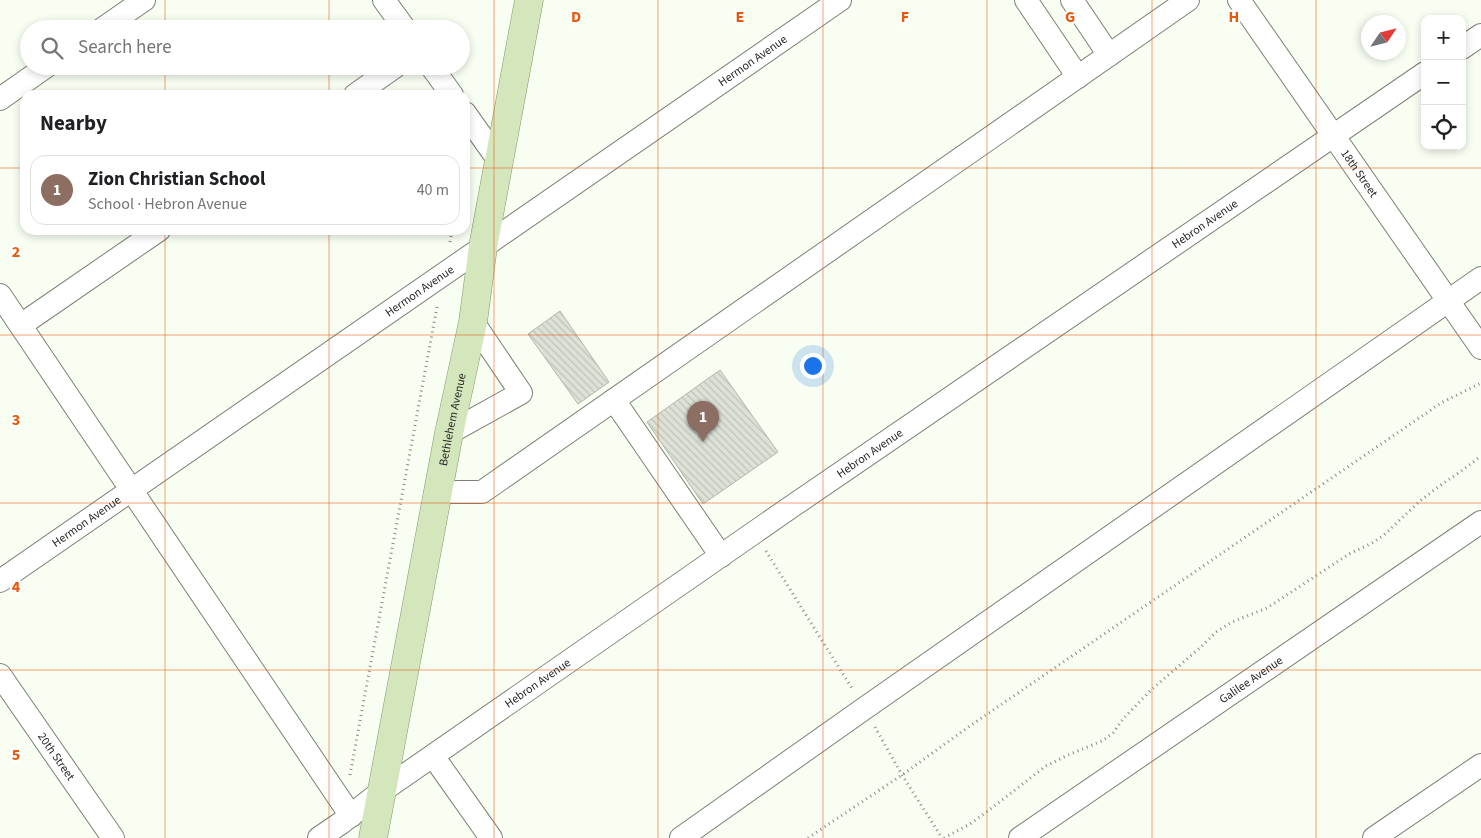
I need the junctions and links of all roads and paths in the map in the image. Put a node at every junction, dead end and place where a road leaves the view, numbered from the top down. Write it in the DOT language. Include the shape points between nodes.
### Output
graph roads {
  1 [pos="144,0"];
  2 [pos="384,0"];
  3 [pos="529,0"];
  4 [pos="840,0"];
  5 [pos="1026,0"];
  6 [pos="1072,0"];
  7 [pos="1188,0"];
  8 [pos="1239,0"];
  9 [pos="115,20"];
  10 [pos="398,20"];
  11 [pos="1481,35"];
  12 [pos="1466,45"];
  13 [pos="1109,55"];
  14 [pos="34,75"];
  15 [pos="383,75"];
  16 [pos="438,75"];
  17 [pos="1078,77"];
  18 [pos="1421,77"];
  19 [pos="361,90"];
  20 [pos="448,90"];
  21 [pos="0,99"];
  22 [pos="470,120"];
  23 [pos="1334,136"];
  24 [pos="499,161"];
  25 [pos="152,235"];
  26 [pos="451,235"];
  27 [pos="483,247"];
  28 [pos="444,273"];
  29 [pos="1481,278"];
  30 [pos="0,295"];
  31 [pos="1448,301"];
  32 [pos="473,322"];
  33 [pos="21,326"];
  34 [pos="1481,348"];
  35 [pos="1481,383"];
  36 [pos="614,400"];
  37 [pos="449,433"];
  38 [pos="1481,456"];
  39 [pos="131,489"];
  40 [pos="438,492"];
  41 [pos="1481,522"];
  42 [pos="755,532"];
  43 [pos="721,556"];
  44 [pos="0,581"];
  45 [pos="0,675"];
  46 [pos="865,708"];
  47 [pos="433,756"];
  48 [pos="1481,765"];
  49 [pos="902,775"];
  50 [pos="382,791"];
  51 [pos="348,810"];
  52 [pos="113,838"];
  53 [pos="319,838"];
  54 [pos="373,838"];
  55 [pos="491,838"];
  56 [pos="681,838"];
  57 [pos="808,838"];
  58 [pos="943,838"];
  59 [pos="1020,838"];
  60 [pos="1374,838"];
  1 -- 9 [label="street"];
  2 -- 10 [label="street"];
  3 -- 24 [label="main road, Bethlehem Avenue"];
  4 -- 27 [label="street, Hermon Avenue"];
  5 -- 17 [label="street"];
  6 -- 13 [label="street"];
  7 -- 13 [label="street"];
  8 -- 23 [label="street, 18th Street"];
  11 -- 12 [label="street"];
  13 -- 17 [label="street"];
  14 -- 21 [label="street"];
  15 -- 19 [label="street"];
  16 -- 20 [label="street"];
  17 -- 36 [label="street"];
  18 -- 23 [label="street, Hebron Avenue"];
  22 -- 24 [label="street"];
  23 -- 31 [label="street, 18th Street"];
  23 -- 42 [label="street, Hebron Avenue"];
  24 -- 27 [label="main road, Bethlehem Avenue"];
  25 -- 33 [label="street"];
  26 -- 28 [label="path"];
  27 -- 28 [label="street, Hermon Avenue"];
  27 -- 32 [label="main road, Bethlehem Avenue"];
  28 -- 39 [label="street, Hermon Avenue"];
  28 -- 51 [label="path"];
  29 -- 31 [label="street"];
  30 -- 33 [label="street"];
  31 -- 34 [label="street, 18th Street"];
  31 -- 46 [label="street"];
  32 -- 37 [label="main road, Bethlehem Avenue"];
  32 -- 37 [label="street" via="521,393"];
  33 -- 39 [label="street"];
  35 -- 49 [label="path" via="1441,403"];
  36 -- 40 [label="street" via="482,492"];
  36 -- 43 [label="street"];
  37 -- 40 [label="main road, Bethlehem Avenue"];
  38 -- 58 [label="path" via="1432,491 1372,543 1267,608 1216,632 1151,690 1102,741 1046,766 983,815"];
  39 -- 44 [label="street, Hermon Avenue"];
  39 -- 51 [label="street"];
  40 -- 50 [label="main road, Bethlehem Avenue"];
  41 -- 59 [label="street, Galilee Avenue"];
  42 -- 43 [label="street, Hebron Avenue"];
  42 -- 46 [label="path"];
  43 -- 47 [label="street, Hebron Avenue"];
  45 -- 52 [label="street, 20th Street"];
  46 -- 49 [label="path"];
  46 -- 56 [label="street"];
  47 -- 50 [label="street, Hebron Avenue"];
  47 -- 55 [label="street"];
  48 -- 60 [label="street"];
  49 -- 57 [label="path"];
  49 -- 58 [label="path"];
  50 -- 51 [label="street, Hebron Avenue"];
  50 -- 54 [label="main road, Bethlehem Avenue"];
  51 -- 53 [label="street, Hebron Avenue"];
}
